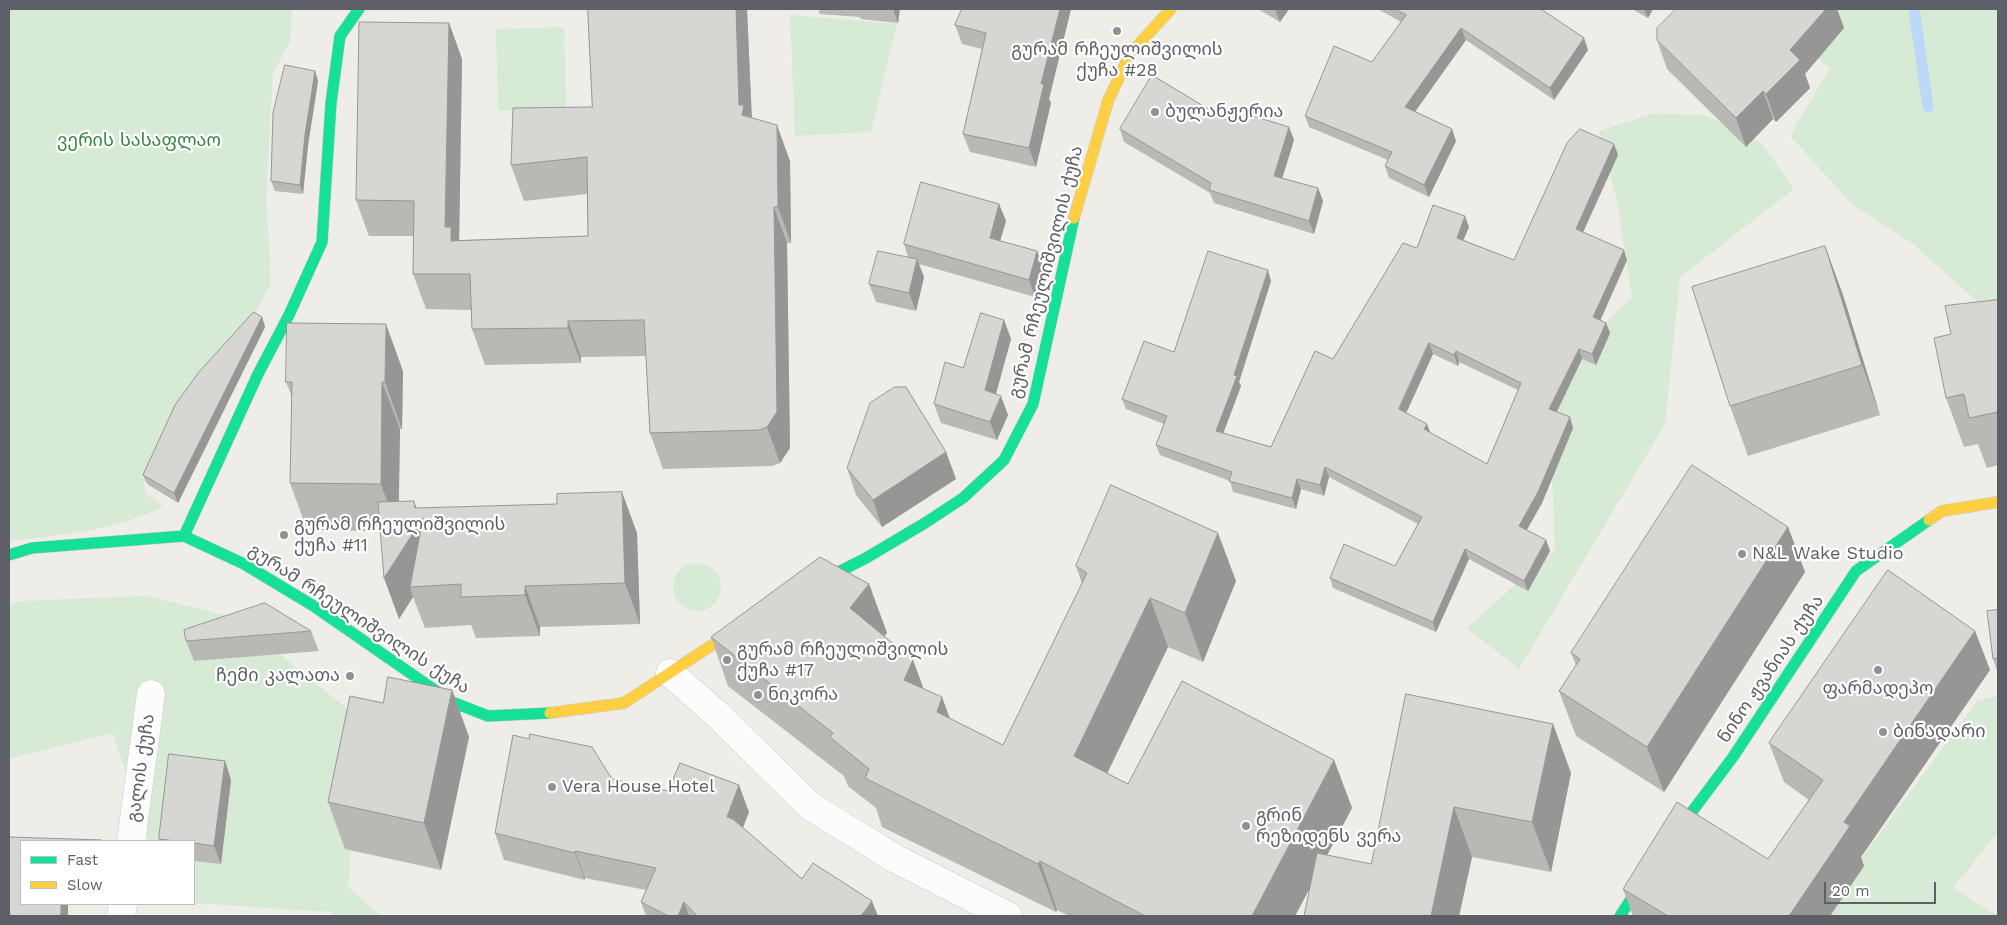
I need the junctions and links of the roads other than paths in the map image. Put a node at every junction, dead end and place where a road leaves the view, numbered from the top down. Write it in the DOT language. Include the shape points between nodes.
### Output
graph roads {
  1 [pos="359,9"];
  2 [pos="1171,9"];
  3 [pos="1998,502"];
  4 [pos="184,536"];
  5 [pos="9,555"];
  6 [pos="797,592"];
  7 [pos="756,616"];
  8 [pos="670,673"];
  9 [pos="151,694"];
  10 [pos="131,840"];
  11 [pos="1008,916"];
  12 [pos="1620,916"];
  1 -- 4 [label="street" via="340,36 331,103 322,242"];
  2 -- 6 [label="street, გურამ რჩეულიშვილის ქუჩა" via="1130,54 1108,101 1074,219 1033,404 1004,460 963,498 925,523 866,558"];
  3 -- 12 [label="street, ნინო ჟვანიას ქუჩა" via="1942,511 1856,571 1733,757 1664,849"];
  4 -- 5 [label="street, გურამ რჩეულიშვილის ქუჩა" via="32,548"];
  4 -- 8 [label="street, გურამ რჩეულიშვილის ქუჩა" via="244,564 312,605 452,702 488,716 541,714 624,702"];
  7 -- 8 [label="street, გურამ რჩეულიშვილის ქუჩა"];
  8 -- 11 [label="street" via="718,715 810,806 896,859"];
  9 -- 10 [label="street, გალის ქუჩა"];
}
